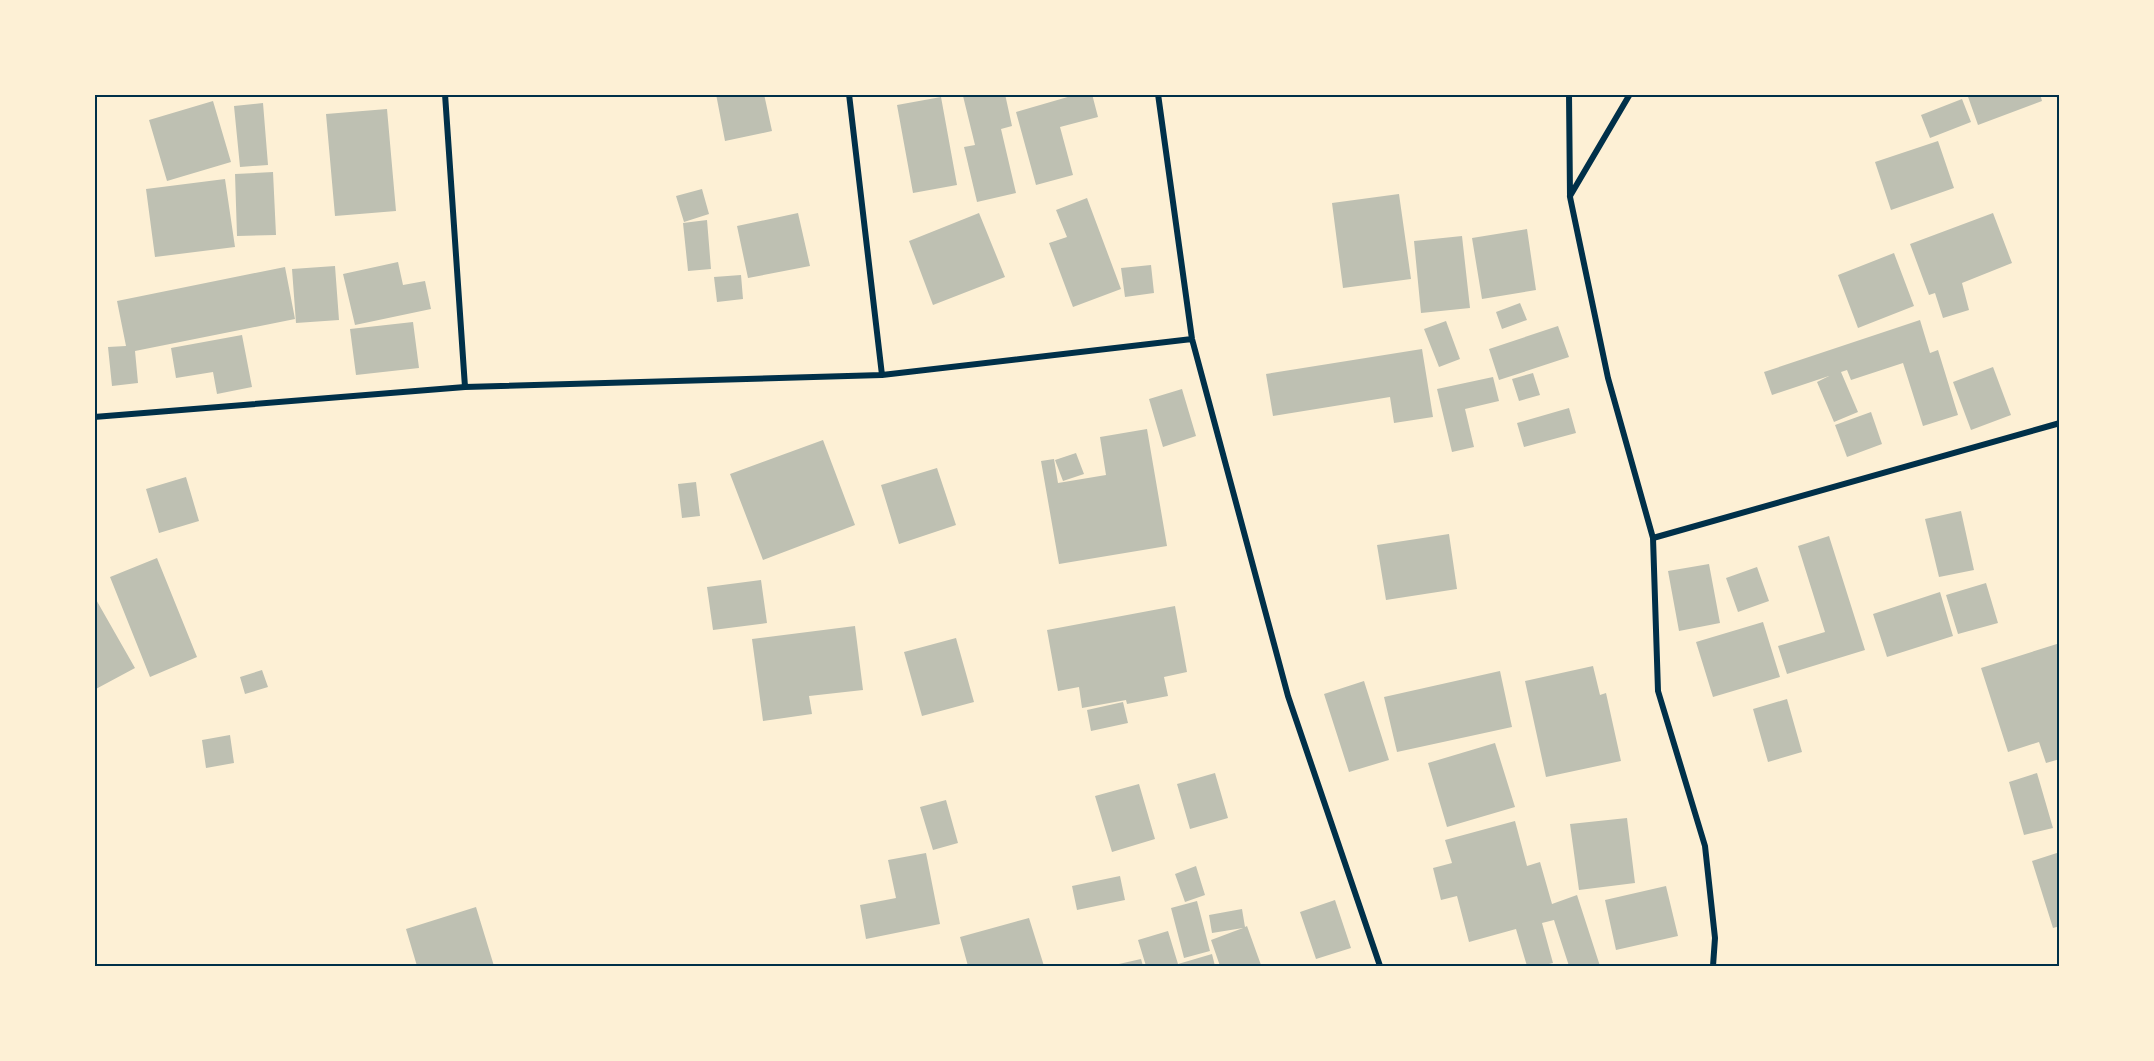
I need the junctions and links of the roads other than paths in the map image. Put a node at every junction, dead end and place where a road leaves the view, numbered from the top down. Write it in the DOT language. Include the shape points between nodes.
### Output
graph roads {
  1 [pos="445,94"];
  2 [pos="849,94"];
  3 [pos="1158,94"];
  4 [pos="1569,94"];
  5 [pos="1630,94"];
  6 [pos="1570,197"];
  7 [pos="1192,339"];
  8 [pos="882,375"];
  9 [pos="465,387"];
  10 [pos="94,417"];
  11 [pos="2060,423"];
  12 [pos="1653,538"];
  13 [pos="1380,966"];
  14 [pos="1713,966"];
  1 -- 9 [label="street"];
  2 -- 8 [label="street"];
  3 -- 7 [label="street"];
  4 -- 6 [label="street"];
  5 -- 6 [label="street"];
  6 -- 12 [label="street" via="1608,378"];
  7 -- 8 [label="street"];
  7 -- 13 [label="street" via="1288,696"];
  8 -- 9 [label="street"];
  9 -- 10 [label="street"];
  11 -- 12 [label="street"];
  12 -- 14 [label="street" via="1658,691 1705,846 1715,938"];
}
